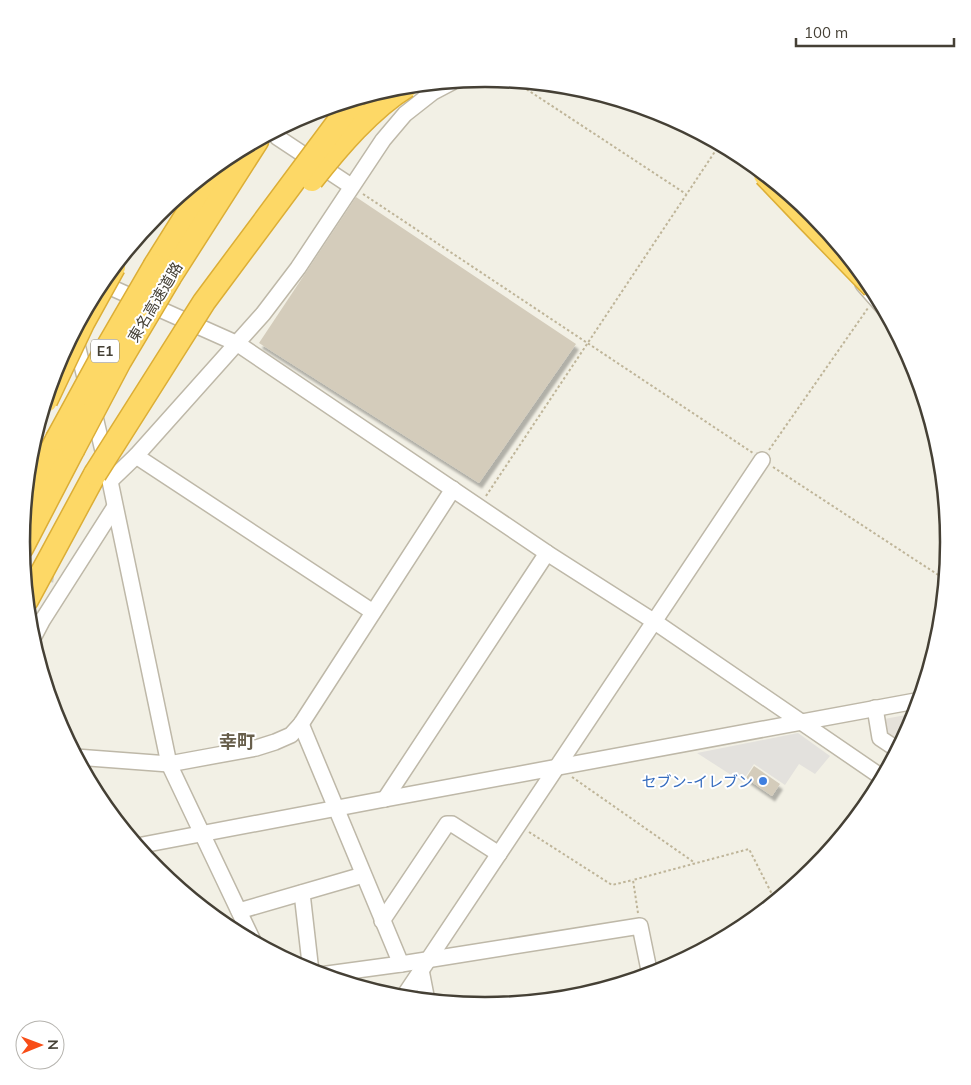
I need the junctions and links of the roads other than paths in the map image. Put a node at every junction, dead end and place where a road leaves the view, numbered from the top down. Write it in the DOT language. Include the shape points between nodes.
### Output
graph roads {
  1 [pos="437,90"];
  2 [pos="393,97"];
  3 [pos="348,109"];
  4 [pos="271,141"];
  5 [pos="261,146"];
  6 [pos="210,179"];
  7 [pos="351,186"];
  8 [pos="808,220"];
  9 [pos="831,246"];
  10 [pos="162,271"];
  11 [pos="109,286"];
  12 [pos="76,343"];
  13 [pos="238,344"];
  14 [pos="158,372"];
  15 [pos="65,444"];
  16 [pos="136,456"];
  17 [pos="762,460"];
  18 [pos="102,477"];
  19 [pos="33,488"];
  20 [pos="453,489"];
  21 [pos="114,508"];
  22 [pos="31,527"];
  23 [pos="547,553"];
  24 [pos="33,590"];
  25 [pos="372,612"];
  26 [pos="655,622"];
  27 [pos="38,628"];
  28 [pos="912,702"];
  29 [pos="875,708"];
  30 [pos="801,722"];
  31 [pos="301,724"];
  32 [pos="893,746"];
  33 [pos="84,758"];
  34 [pos="168,764"];
  35 [pos="557,766"];
  36 [pos="877,774"];
  37 [pos="385,799"];
  38 [pos="336,809"];
  39 [pos="202,834"];
  40 [pos="144,845"];
  41 [pos="500,854"];
  42 [pos="363,875"];
  43 [pos="302,893"];
  44 [pos="239,911"];
  45 [pos="382,921"];
  46 [pos="248,931"];
  47 [pos="310,963"];
  48 [pos="401,964"];
  49 [pos="425,965"];
  50 [pos="648,968"];
  51 [pos="336,973"];
  52 [pos="407,991"];
  53 [pos="427,994"];
  1 -- 7 [label="street" via="405,114 382,140"];
  2 -- 14 [label="highway, bridge" via="376,110 326,163"];
  3 -- 14 [label="highway, bridge" via="204,302"];
  4 -- 7 [label="street"];
  5 -- 10 [label="highway, 東名高速道路 / E1"];
  6 -- 10 [label="highway, 東名高速道路 / E1"];
  7 -- 13 [label="street" via="298,268"];
  8 -- 9 [label="highway, bridge"];
  10 -- 15 [label="highway, 東名高速道路 / E1, bridge" via="105,351"];
  11 -- 13 [label="street"];
  12 -- 18 [label="street"];
  13 -- 16 [label="street"];
  13 -- 20 [label="street"];
  14 -- 18 [label="highway, bridge"];
  15 -- 19 [label="highway, 東名高速道路 / E1"];
  15 -- 22 [label="highway, 東名高速道路 / E1"];
  16 -- 18 [label="street"];
  16 -- 25 [label="street"];
  17 -- 26 [label="street"];
  18 -- 21 [label="street"];
  18 -- 24 [label="highway"];
  20 -- 23 [label="street"];
  20 -- 25 [label="street"];
  21 -- 27 [label="street" via="62,576"];
  21 -- 34 [label="street"];
  23 -- 26 [label="street"];
  23 -- 37 [label="street"];
  25 -- 31 [label="street"];
  26 -- 30 [label="street"];
  26 -- 35 [label="street"];
  28 -- 29 [label="street"];
  29 -- 30 [label="street"];
  29 -- 32 [label="street" via="880,738"];
  30 -- 35 [label="street"];
  30 -- 36 [label="street"];
  31 -- 34 [label="street" via="291,735 266,745"];
  31 -- 38 [label="street"];
  33 -- 34 [label="street"];
  34 -- 39 [label="street"];
  35 -- 37 [label="street"];
  35 -- 41 [label="street"];
  37 -- 38 [label="street"];
  38 -- 39 [label="street"];
  38 -- 42 [label="street"];
  39 -- 40 [label="street"];
  39 -- 44 [label="street"];
  41 -- 45 [label="street" via="447,824"];
  41 -- 49 [label="street"];
  42 -- 43 [label="street"];
  42 -- 45 [label="street"];
  43 -- 44 [label="street"];
  43 -- 47 [label="street"];
  44 -- 46 [label="street"];
  45 -- 48 [label="street"];
  48 -- 49 [label="street"];
  48 -- 51 [label="street"];
  49 -- 50 [label="street" via="640,926"];
  49 -- 52 [label="street"];
  49 -- 53 [label="street"];
}
